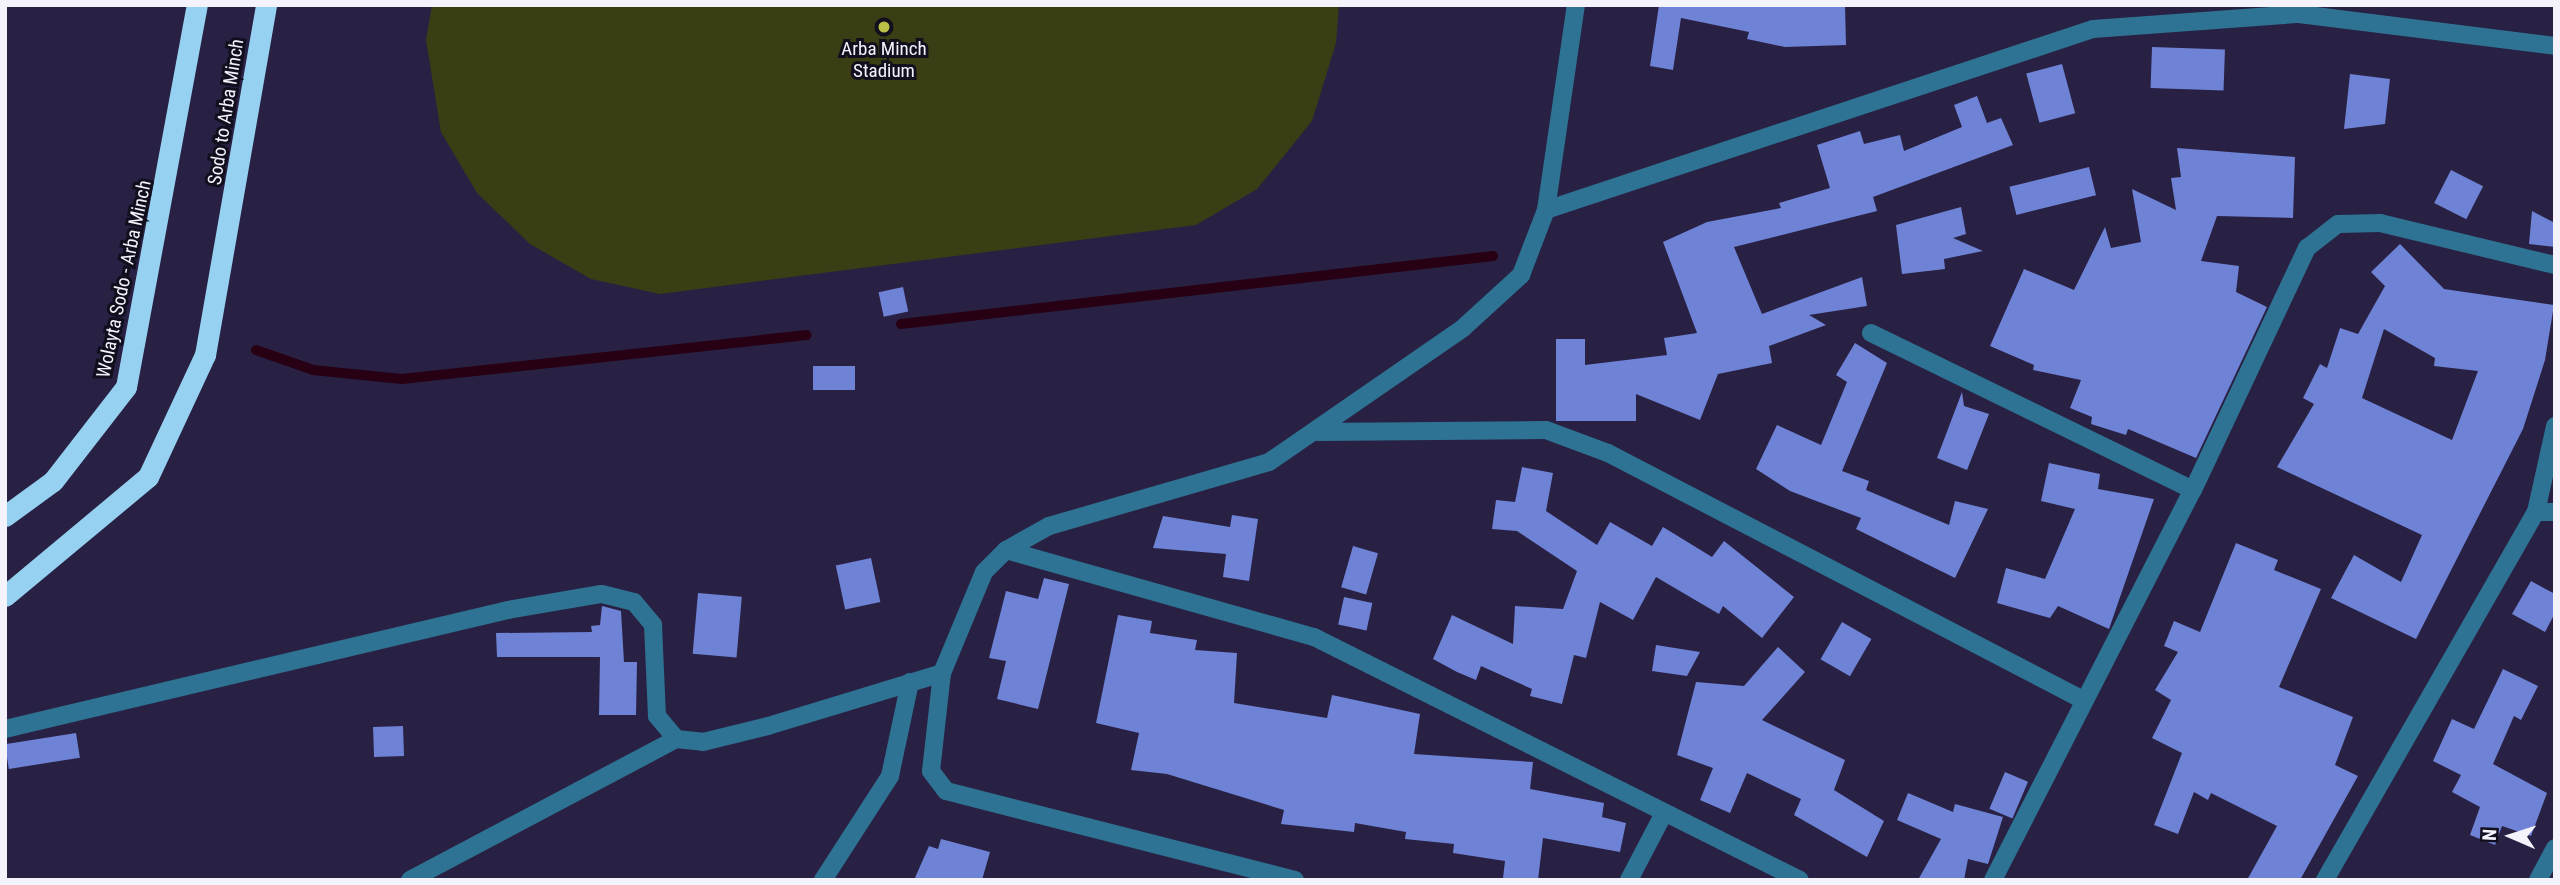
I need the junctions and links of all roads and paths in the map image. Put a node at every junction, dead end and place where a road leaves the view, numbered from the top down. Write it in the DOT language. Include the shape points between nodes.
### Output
graph roads {
  1 [pos="197,5"];
  2 [pos="266,5"];
  3 [pos="1576,5"];
  4 [pos="2555,46"];
  5 [pos="1546,210"];
  6 [pos="2555,265"];
  7 [pos="1871,333"];
  8 [pos="2555,426"];
  9 [pos="1317,432"];
  10 [pos="2193,490"];
  11 [pos="2536,512"];
  12 [pos="2555,512"];
  13 [pos="5,516"];
  14 [pos="1006,550"];
  15 [pos="5,596"];
  16 [pos="942,673"];
  17 [pos="910,682"];
  18 [pos="2083,700"];
  19 [pos="5,729"];
  20 [pos="676,739"];
  21 [pos="1664,813"];
  22 [pos="2555,848"];
  23 [pos="410,880"];
  24 [pos="823,880"];
  25 [pos="1295,880"];
  26 [pos="1629,880"];
  27 [pos="1800,880"];
  28 [pos="1993,880"];
  29 [pos="2325,880"];
  30 [pos="2539,880"];
  1 -- 13 [label="highway, Wolayta Sodo - Arba Minch" via="126,387 53,481"];
  2 -- 15 [label="highway, Sodo to Arba Minch" via="205,355 148,477"];
  3 -- 5 [label="street"];
  4 -- 5 [label="street" via="2300,14 2093,30"];
  5 -- 9 [label="street" via="1521,275 1463,328"];
  6 -- 10 [label="street" via="2380,223 2337,224 2307,248"];
  7 -- 10 [label="street"];
  8 -- 11 [label="street"];
  9 -- 14 [label="street" via="1269,462 1049,526"];
  9 -- 18 [label="street" via="1546,430 1608,453"];
  10 -- 18 [label="street"];
  11 -- 12 [label="street"];
  11 -- 29 [label="street"];
  14 -- 16 [label="street" via="984,572"];
  14 -- 21 [label="street" via="1314,637"];
  16 -- 17 [label="street"];
  16 -- 25 [label="street" via="931,771 946,791"];
  17 -- 20 [label="street" via="703,742"];
  17 -- 24 [label="street" via="890,776"];
  18 -- 28 [label="street"];
  19 -- 20 [label="street" via="508,610 602,594 634,602 653,625 657,716"];
  20 -- 23 [label="street"];
  21 -- 26 [label="street"];
  21 -- 27 [label="street"];
  22 -- 30 [label="street"];
}
